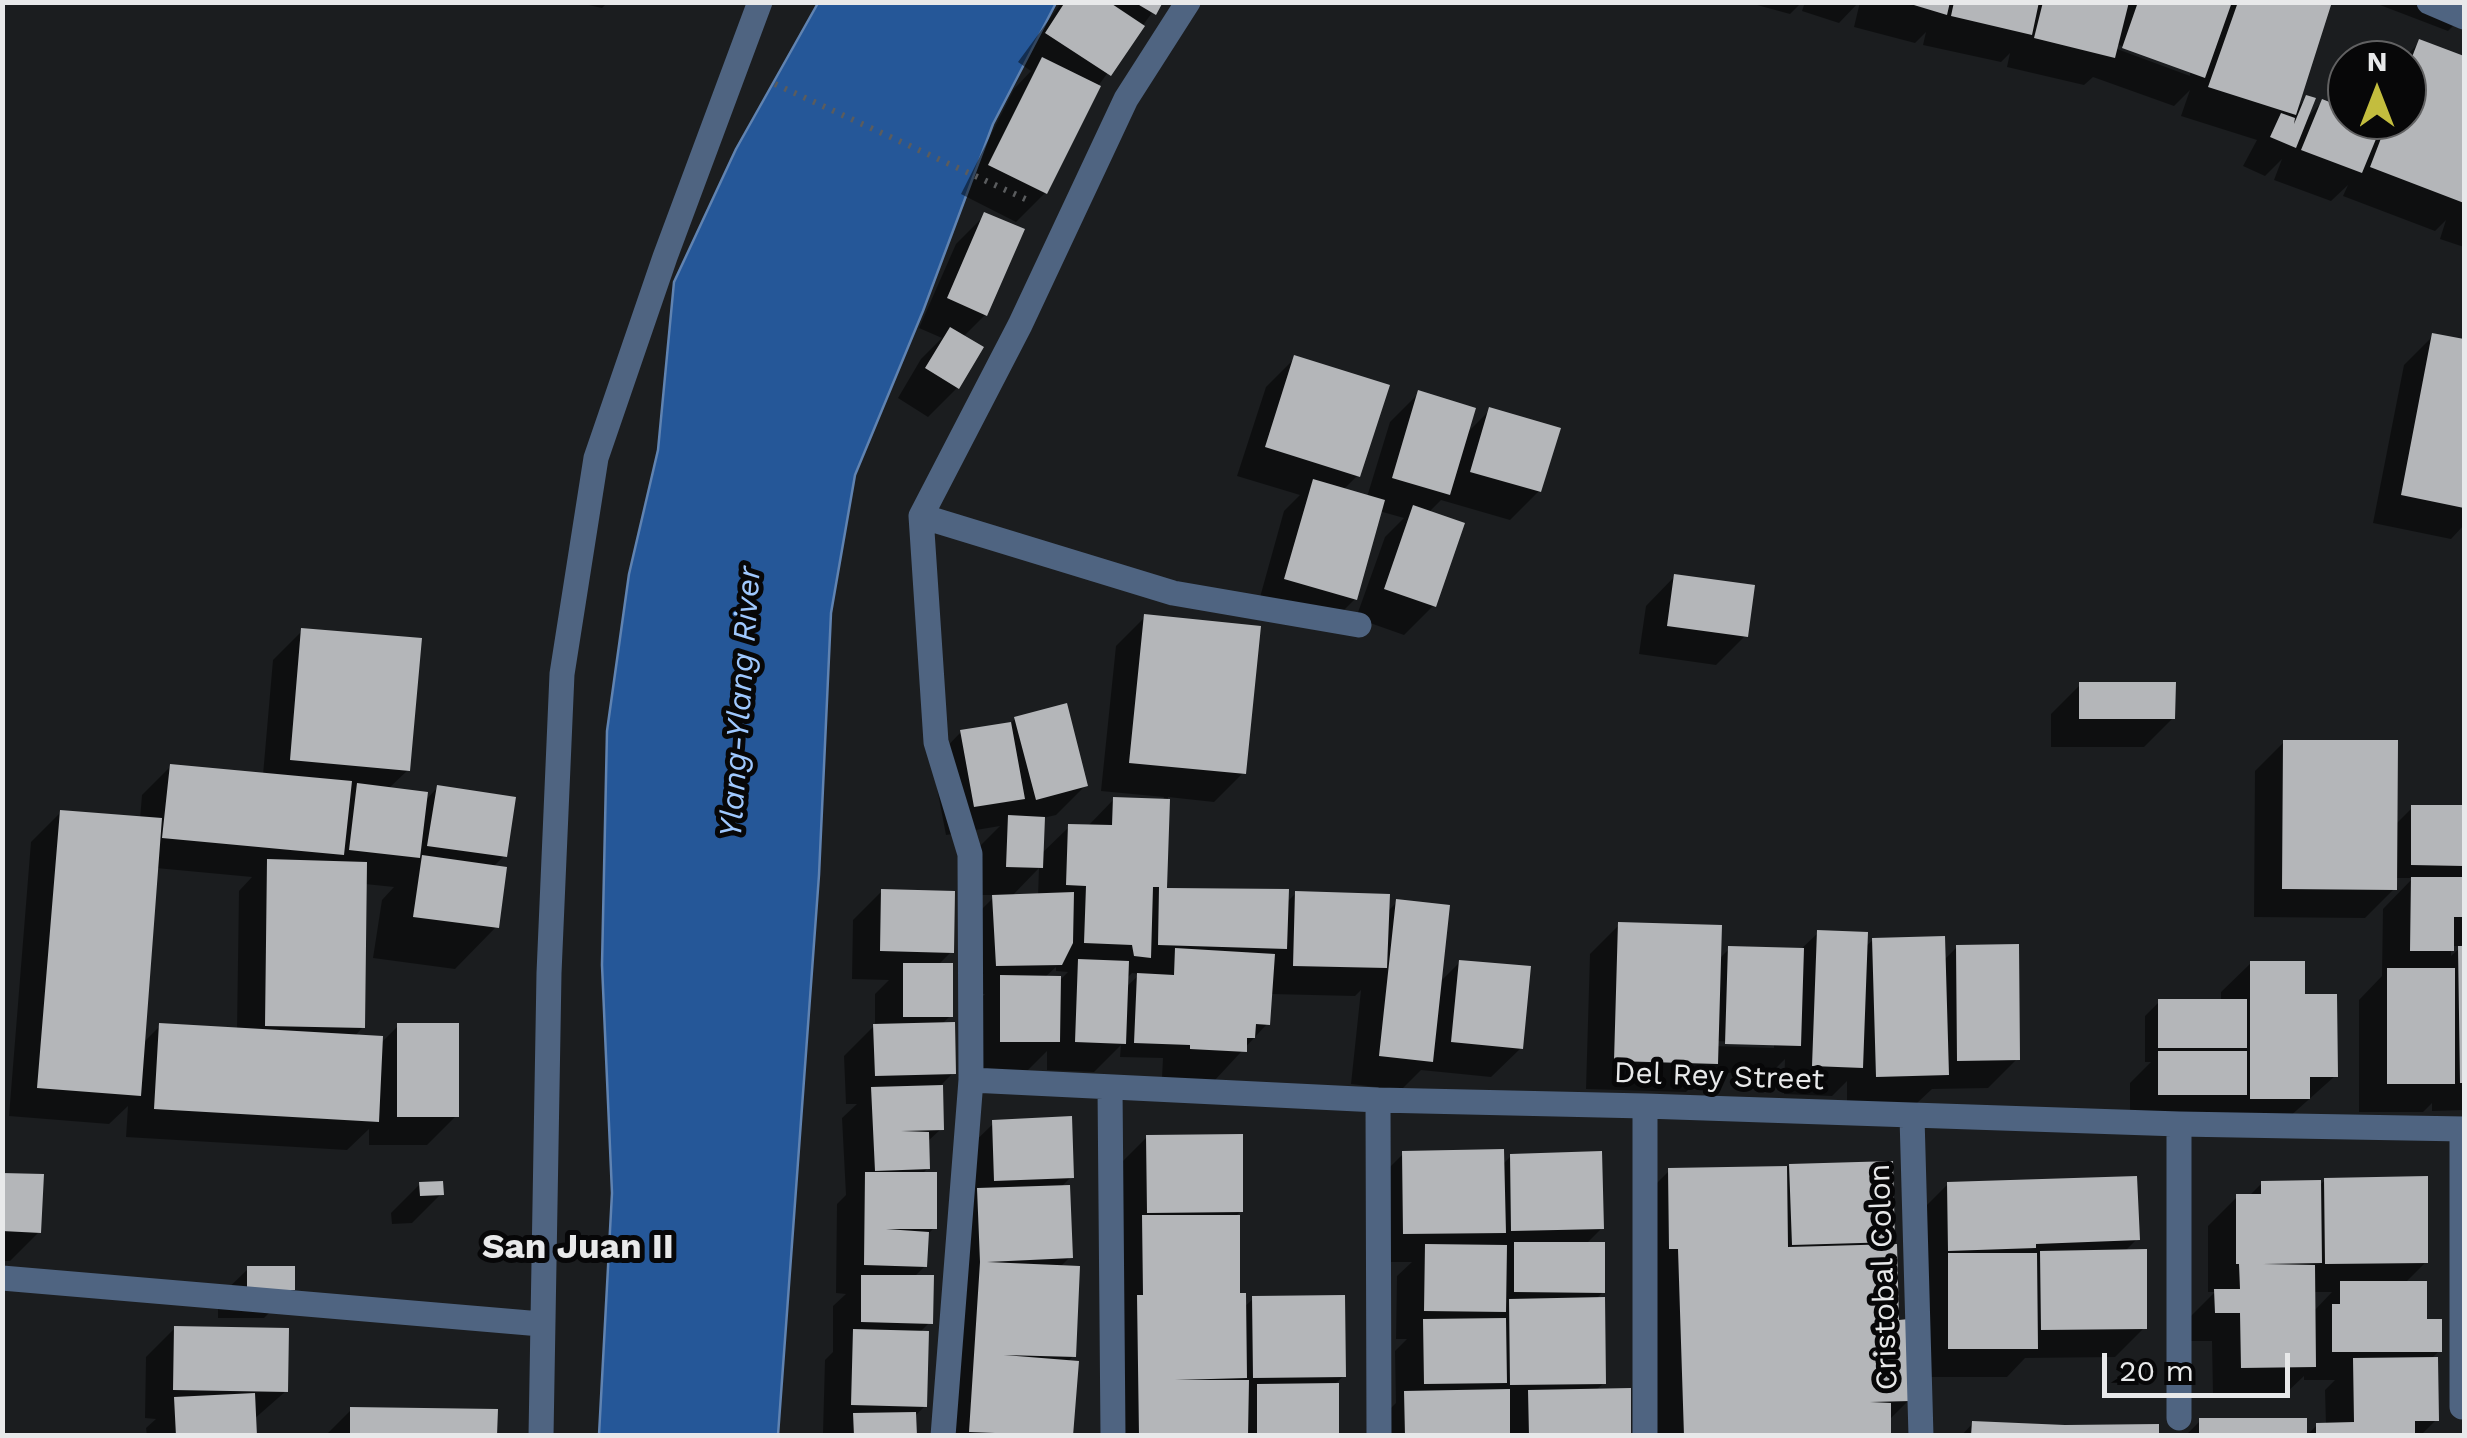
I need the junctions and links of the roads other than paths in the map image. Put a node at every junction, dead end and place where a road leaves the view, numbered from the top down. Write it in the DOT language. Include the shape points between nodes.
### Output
graph roads {
  1 [pos="760,2"];
  2 [pos="1188,2"];
  3 [pos="2429,2"];
  4 [pos="2464,17"];
  5 [pos="921,516"];
  6 [pos="1359,625"];
  7 [pos="971,1080"];
  8 [pos="1110,1087"];
  9 [pos="1378,1100"];
  10 [pos="1645,1106"];
  11 [pos="1912,1117"];
  12 [pos="2180,1124"];
  13 [pos="2463,1128"];
  14 [pos="2,1278"];
  15 [pos="541,1324"];
  16 [pos="2462,1407"];
  17 [pos="2180,1418"];
  18 [pos="541,1436"];
  19 [pos="942,1436"];
  20 [pos="1113,1436"];
  21 [pos="1379,1436"];
  22 [pos="1645,1436"];
  23 [pos="1921,1436"];
  1 -- 15 [label="street" via="596,458 562,674"];
  2 -- 5 [label="street" via="1126,99"];
  3 -- 4 [label="street"];
  5 -- 6 [label="street" via="1173,592"];
  5 -- 7 [label="street" via="936,742 970,854"];
  7 -- 8 [label="street, Del Rey Street"];
  7 -- 19 [label="street"];
  8 -- 9 [label="street, Del Rey Street"];
  8 -- 20 [label="street"];
  9 -- 10 [label="street, Del Rey Street"];
  9 -- 21 [label="street"];
  10 -- 11 [label="street, Del Rey Street"];
  10 -- 22 [label="street"];
  11 -- 12 [label="street, Del Rey Street"];
  11 -- 23 [label="street, Cristobal Colon"];
  12 -- 13 [label="street, Del Rey Street"];
  12 -- 17 [label="street"];
  13 -- 16 [label="street"];
  14 -- 15 [label="street"];
  15 -- 18 [label="street"];
}
